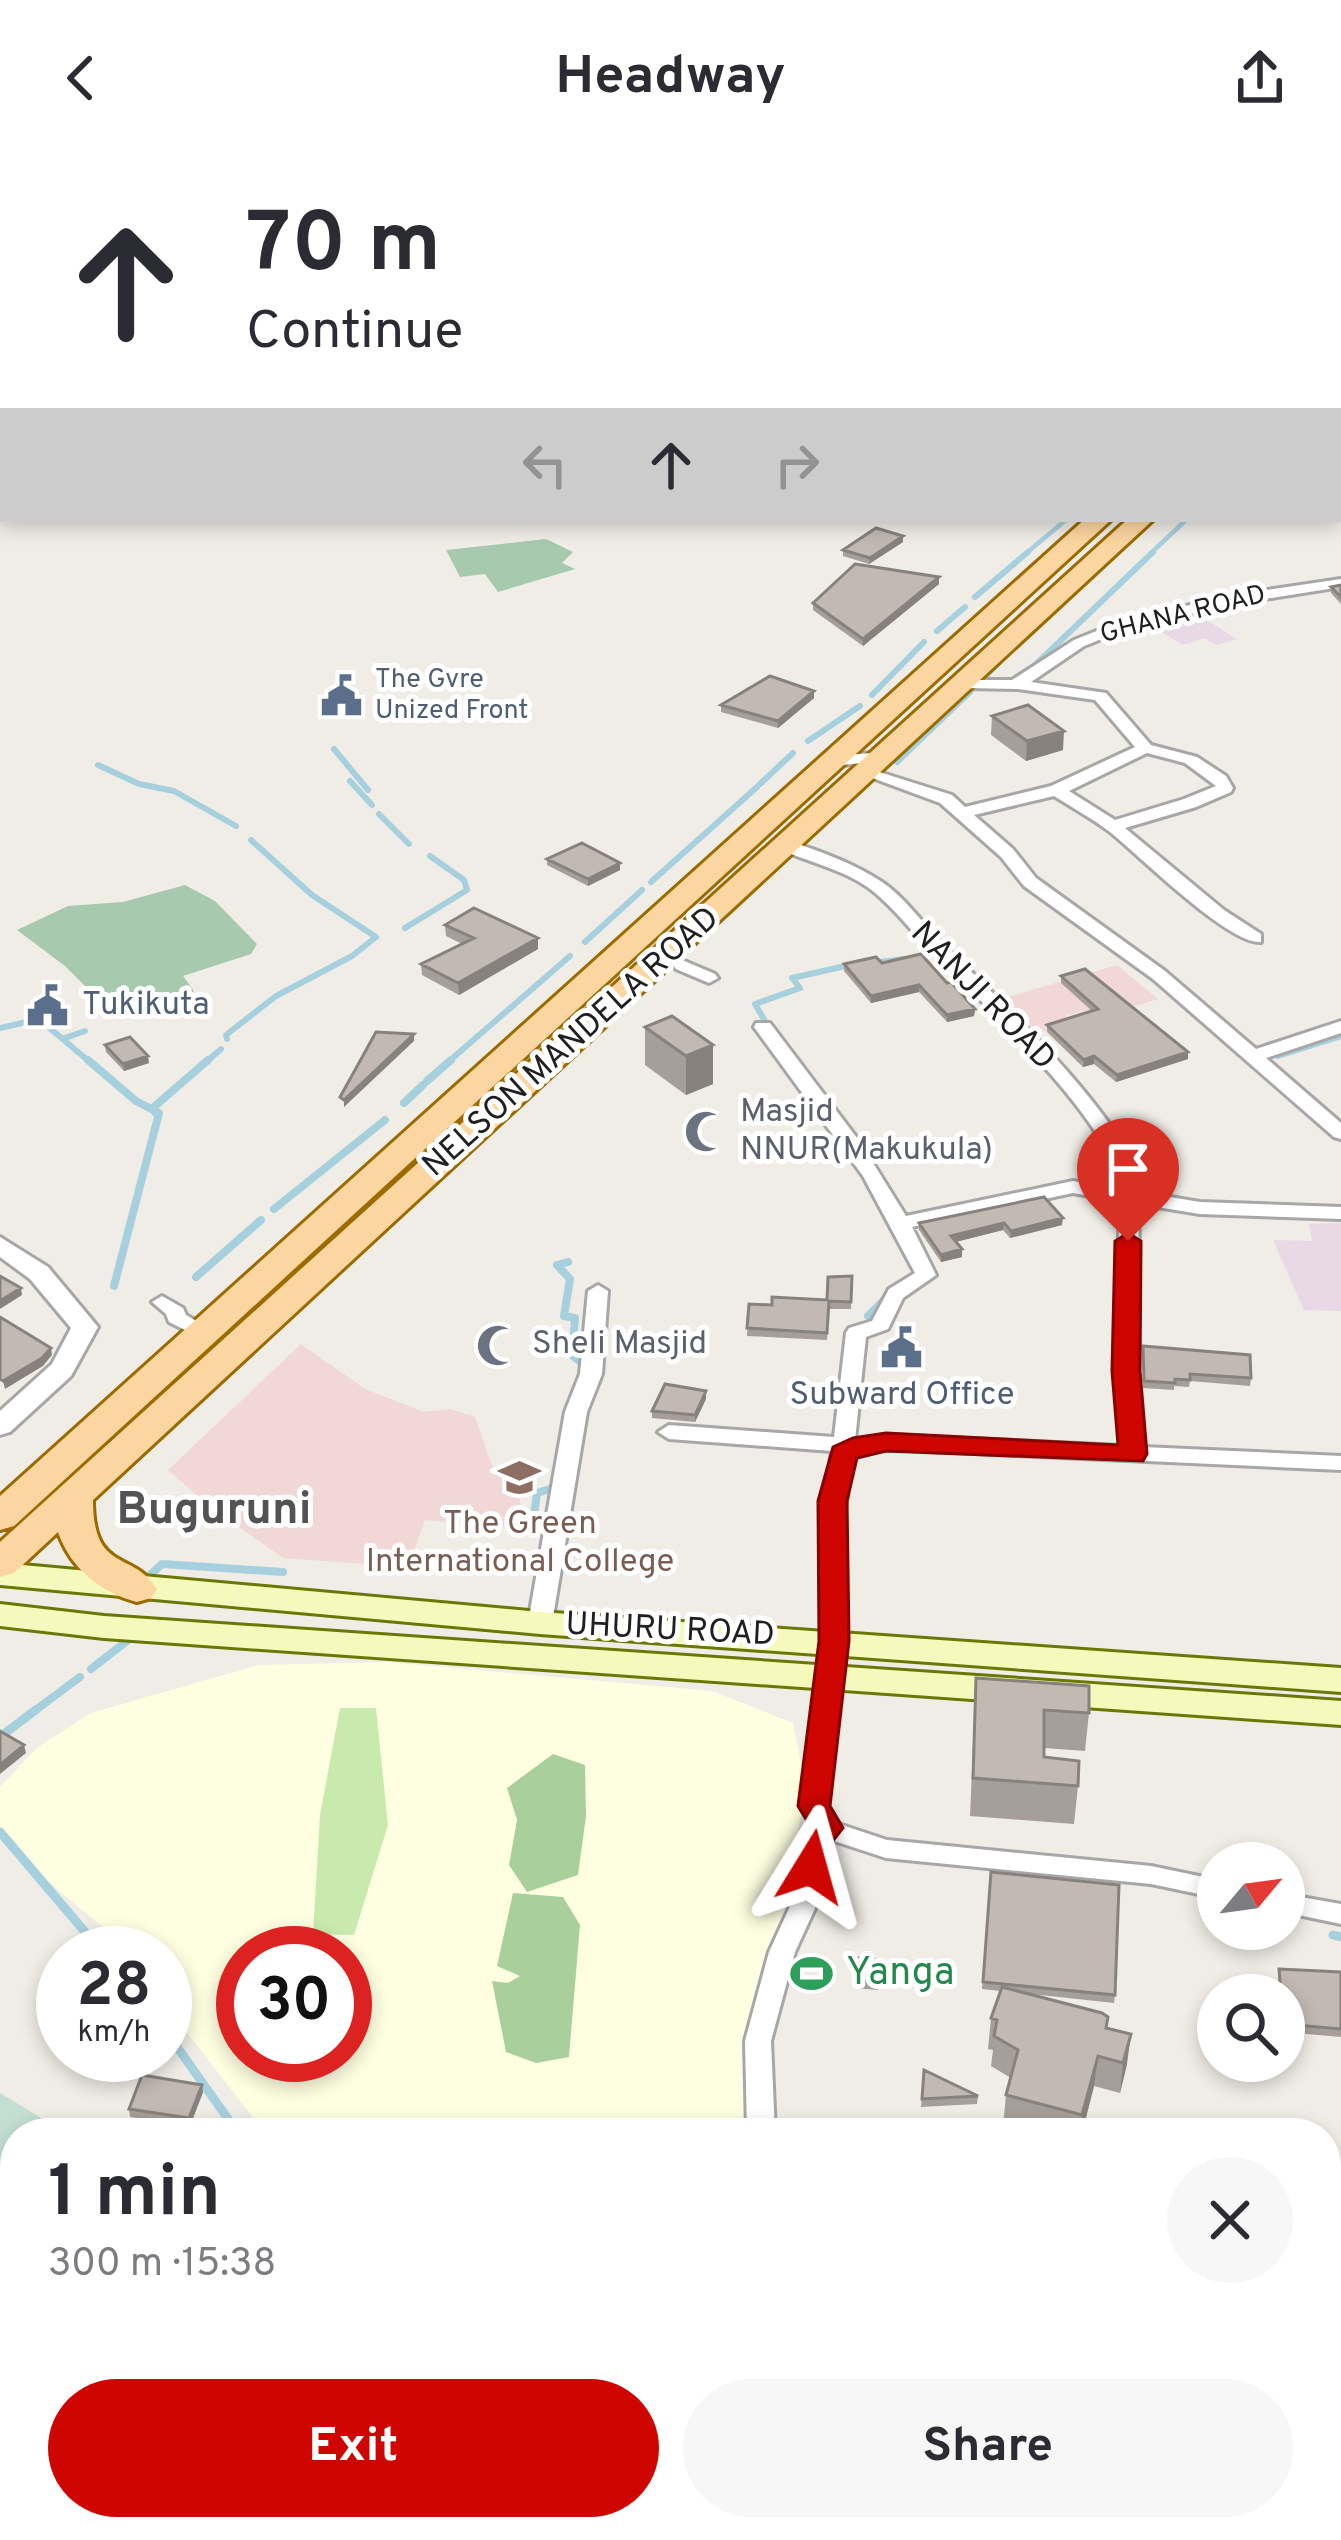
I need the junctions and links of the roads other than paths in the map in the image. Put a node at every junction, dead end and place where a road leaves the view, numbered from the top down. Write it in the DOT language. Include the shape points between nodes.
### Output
graph roads {
  1 [pos="1097,522"];
  2 [pos="1139,522"];
  3 [pos="1341,583"];
  4 [pos="1017,679"];
  5 [pos="966,683"];
  6 [pos="1145,748"];
  7 [pos="833,761"];
  8 [pos="876,765"];
  9 [pos="1057,790"];
  10 [pos="960,813"];
  11 [pos="1113,826"];
  12 [pos="788,846"];
  13 [pos="1255,938"];
  14 [pos="682,965"];
  15 [pos="710,978"];
  16 [pos="763,1027"];
  17 [pos="1341,1027"];
  18 [pos="1255,1056"];
  19 [pos="1341,1133"];
  20 [pos="1129,1198"];
  21 [pos="1341,1213"];
  22 [pos="903,1223"];
  23 [pos="0,1245"];
  24 [pos="598,1291"];
  25 [pos="162,1302"];
  26 [pos="204,1331"];
  27 [pos="0,1426"];
  28 [pos="669,1432"];
  29 [pos="844,1449"];
  30 [pos="1133,1454"];
  31 [pos="1341,1462"];
  32 [pos="74,1497"];
  33 [pos="0,1517"];
  34 [pos="0,1564"];
  35 [pos="0,1574"];
  36 [pos="137,1589"];
  37 [pos="0,1615"];
  38 [pos="540,1623"];
  39 [pos="834,1641"];
  40 [pos="831,1679"];
  41 [pos="1341,1680"];
  42 [pos="1341,1713"];
  43 [pos="827,1828"];
  44 [pos="1197,1885"];
  45 [pos="1305,1908"];
  46 [pos="1341,1914"];
  47 [pos="760,2118"];
  1 -- 7 [label="main road, NELSON MANDELA ROAD"];
  2 -- 5 [label="main road, NELSON MANDELA ROAD"];
  3 -- 4 [label="street, GHANA ROAD" via="1219,602 1104,632"];
  4 -- 5 [label="street"];
  4 -- 6 [label="street" via="1100,696"];
  5 -- 8 [label="main road, NELSON MANDELA ROAD"];
  6 -- 9 [label="street"];
  6 -- 11 [label="street" via="1191,760 1225,788"];
  7 -- 8 [label="street"];
  7 -- 26 [label="main road, NELSON MANDELA ROAD"];
  8 -- 10 [label="street"];
  8 -- 12 [label="main road, NELSON MANDELA ROAD"];
  9 -- 10 [label="street"];
  9 -- 11 [label="street"];
  10 -- 18 [label="street" via="1030,882"];
  11 -- 13 [label="street"];
  12 -- 20 [label="street, NANJI ROAD" via="880,888 1107,1132 1126,1169"];
  12 -- 32 [label="main road, NELSON MANDELA ROAD"];
  14 -- 15 [label="street"];
  16 -- 22 [label="street" via="854,1141"];
  17 -- 18 [label="street"];
  18 -- 19 [label="street"];
  20 -- 21 [label="street"];
  20 -- 22 [label="street" via="1065,1188"];
  20 -- 30 [label="street, NANJI ROAD"];
  22 -- 29 [label="street" via="926,1275 902,1285 881,1324 856,1333"];
  23 -- 27 [label="street" via="39,1273 86,1327 80,1348"];
  24 -- 38 [label="street" via="590,1374"];
  25 -- 26 [label="street"];
  26 -- 33 [label="main road, NELSON MANDELA ROAD"];
  28 -- 29 [label="street"];
  29 -- 30 [label="street" via="886,1442"];
  29 -- 39 [label="street" via="832,1510"];
  30 -- 31 [label="street"];
  32 -- 34 [label="main road, NELSON MANDELA ROAD"];
  32 -- 36 [label="main road" via="75,1537 87,1556"];
  35 -- 36 [label="main road, UHURU ROAD"];
  36 -- 38 [label="main road, UHURU ROAD"];
  37 -- 40 [label="main road, UHURU ROAD"];
  38 -- 39 [label="main road, UHURU ROAD"];
  39 -- 40 [label="street"];
  39 -- 41 [label="main road, UHURU ROAD"];
  40 -- 42 [label="main road, UHURU ROAD"];
  40 -- 43 [label="street" via="814,1806"];
  43 -- 44 [label="street" via="886,1849"];
  43 -- 47 [label="street" via="812,1843 810,1892 782,1952 758,2041"];
  45 -- 46 [label="street"];
}
